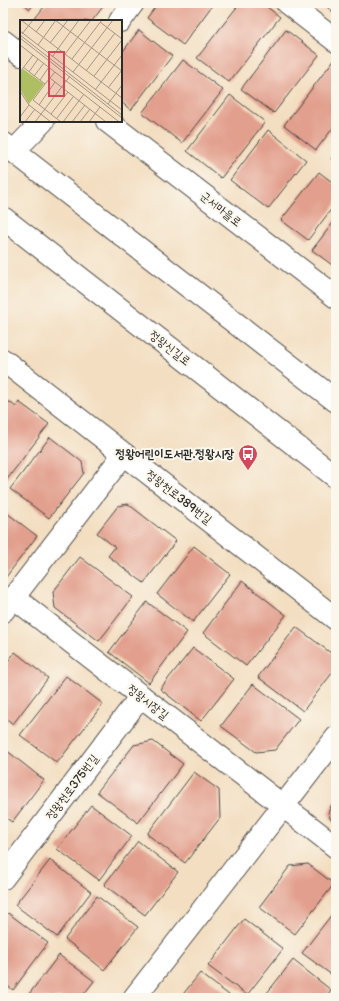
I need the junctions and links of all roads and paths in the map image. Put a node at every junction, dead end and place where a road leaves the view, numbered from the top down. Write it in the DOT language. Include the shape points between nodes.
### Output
graph roads {
  1 [pos="133,3"];
  2 [pos="287,3"];
  3 [pos="121,20"];
  4 [pos="3,41"];
  5 [pos="336,41"];
  6 [pos="20,54"];
  7 [pos="42,122"];
  8 [pos="108,122"];
  9 [pos="9,147"];
  10 [pos="3,218"];
  11 [pos="336,297"];
  12 [pos="3,360"];
  13 [pos="336,401"];
  14 [pos="124,454"];
  15 [pos="336,477"];
  16 [pos="8,604"];
  17 [pos="336,619"];
  18 [pos="141,696"];
  19 [pos="336,738"];
  20 [pos="283,806"];
  21 [pos="336,847"];
  22 [pos="3,878"];
  23 [pos="134,998"];
  1 -- 3 [label="street"];
  2 -- 5 [label="street"];
  4 -- 6 [label="street"];
  7 -- 9 [label="street"];
  8 -- 11 [label="street, 군서마을로"];
  9 -- 13 [label="street"];
  10 -- 15 [label="street, 정왕신길로"];
  12 -- 14 [label="street, 정왕천로389번길"];
  14 -- 16 [label="street"];
  14 -- 17 [label="street, 정왕천로389번길"];
  16 -- 18 [label="street, 정왕시장길"];
  18 -- 20 [label="street, 정왕시장길"];
  18 -- 22 [label="street, 정왕천로375번길"];
  19 -- 20 [label="street"];
  20 -- 21 [label="street, 정왕시장길"];
  20 -- 23 [label="street"];
}
